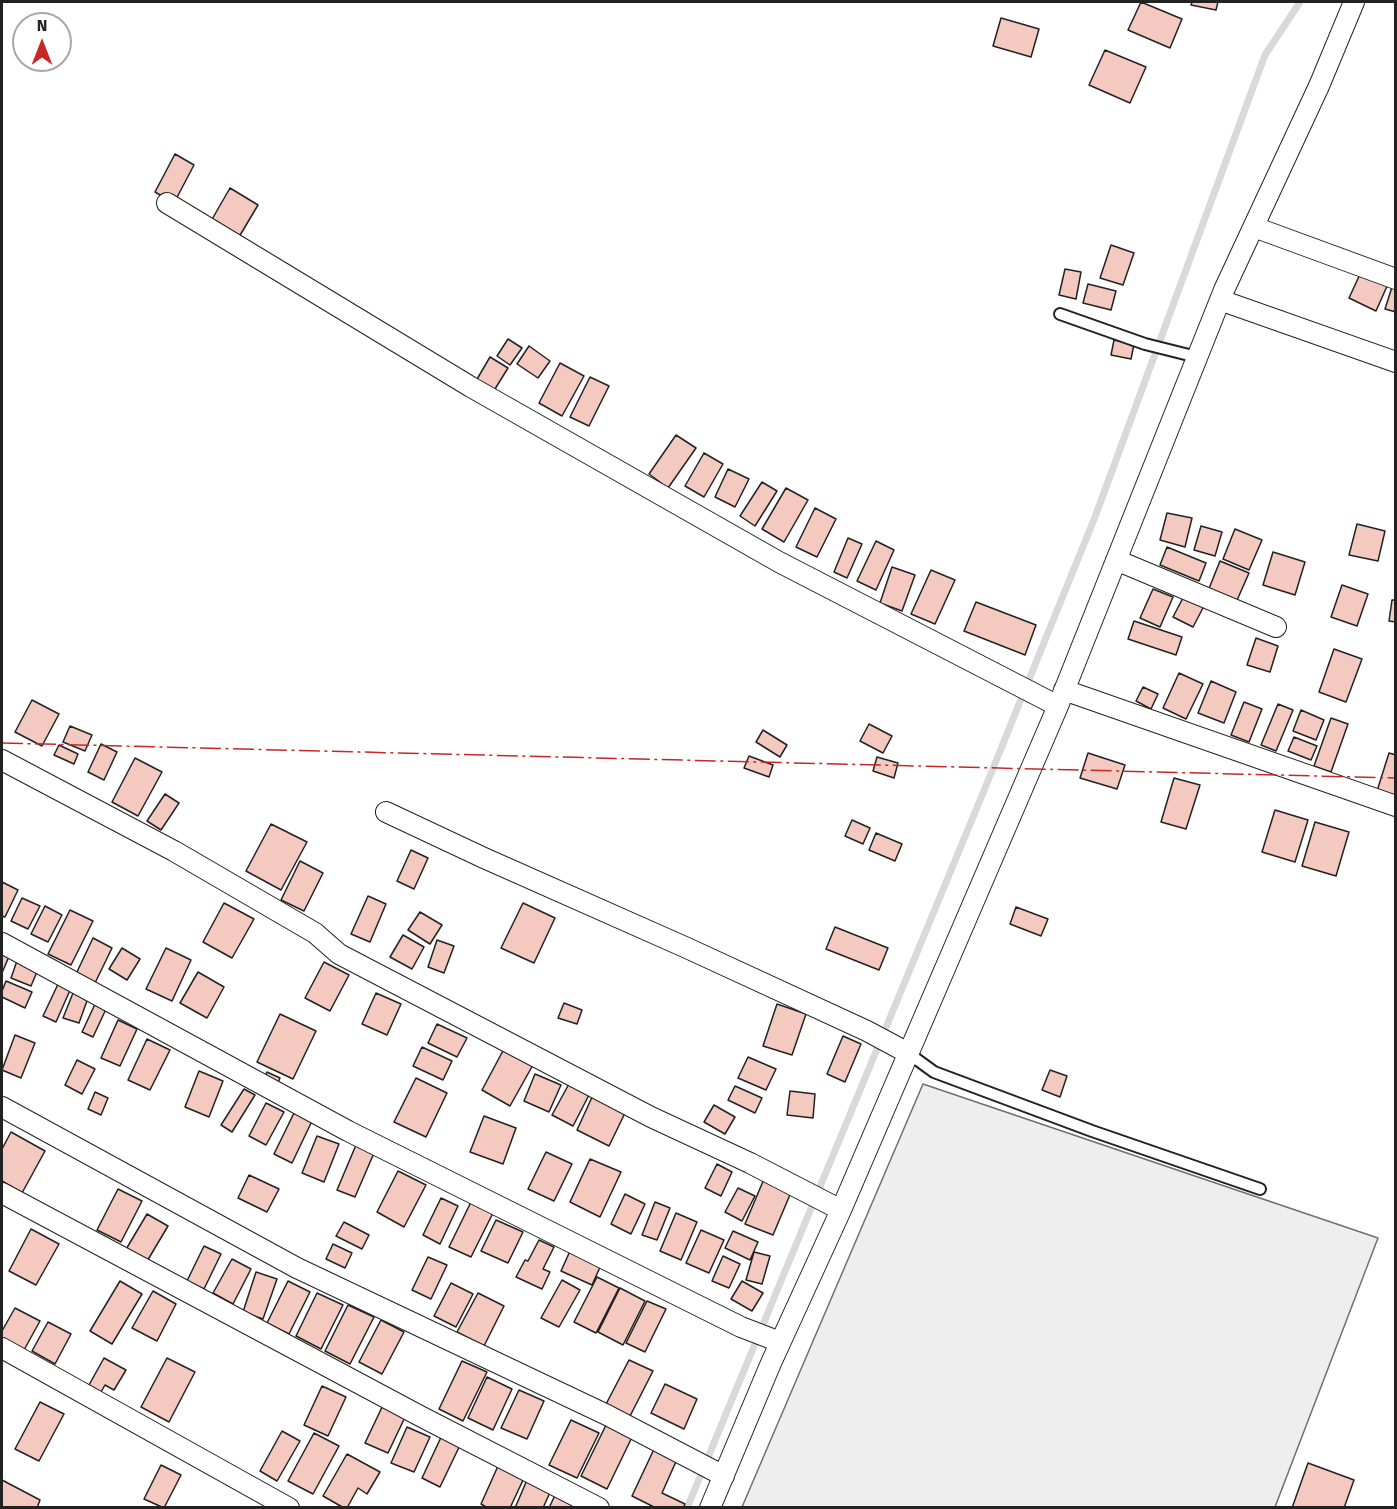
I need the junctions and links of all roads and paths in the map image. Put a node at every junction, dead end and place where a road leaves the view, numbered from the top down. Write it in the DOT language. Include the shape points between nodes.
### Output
graph roads {
  1 [pos="1352,2"];
  2 [pos="167,203"];
  3 [pos="1254,227"];
  4 [pos="1395,279"];
  5 [pos="1220,300"];
  6 [pos="1060,314"];
  7 [pos="1197,357"];
  8 [pos="1395,362"];
  9 [pos="1116,560"];
  10 [pos="1275,627"];
  11 [pos="1061,698"];
  12 [pos="2,760"];
  13 [pos="1395,806"];
  14 [pos="386,812"];
  15 [pos="2,942"];
  16 [pos="902,1050"];
  17 [pos="2,1107"];
  18 [pos="1260,1189"];
  19 [pos="2,1193"];
  20 [pos="833,1206"];
  21 [pos="776,1341"];
  22 [pos="2,1348"];
  23 [pos="720,1474"];
  24 [pos="289,1508"];
  25 [pos="599,1508"];
  26 [pos="710,1508"];
  1 -- 3 [label="street" via="1319,86"];
  2 -- 11 [label="street" via="471,387 779,562 1038,695"];
  3 -- 4 [label="street"];
  3 -- 5 [label="street"];
  5 -- 7 [label="street"];
  5 -- 8 [label="street"];
  6 -- 7 [label="lane" via="1145,344"];
  7 -- 9 [label="street"];
  9 -- 10 [label="street"];
  9 -- 11 [label="street"];
  11 -- 13 [label="street"];
  11 -- 16 [label="street"];
  12 -- 20 [label="street" via="174,851 315,933 339,954 651,1117 750,1162"];
  14 -- 16 [label="street"];
  15 -- 21 [label="street" via="348,1131"];
  16 -- 18 [label="lane" via="934,1072"];
  16 -- 20 [label="street"];
  17 -- 23 [label="street" via="297,1268 607,1415"];
  19 -- 25 [label="street"];
  20 -- 21 [label="street"];
  21 -- 23 [label="street"];
  22 -- 24 [label="street"];
  23 -- 26 [label="street"];
}
